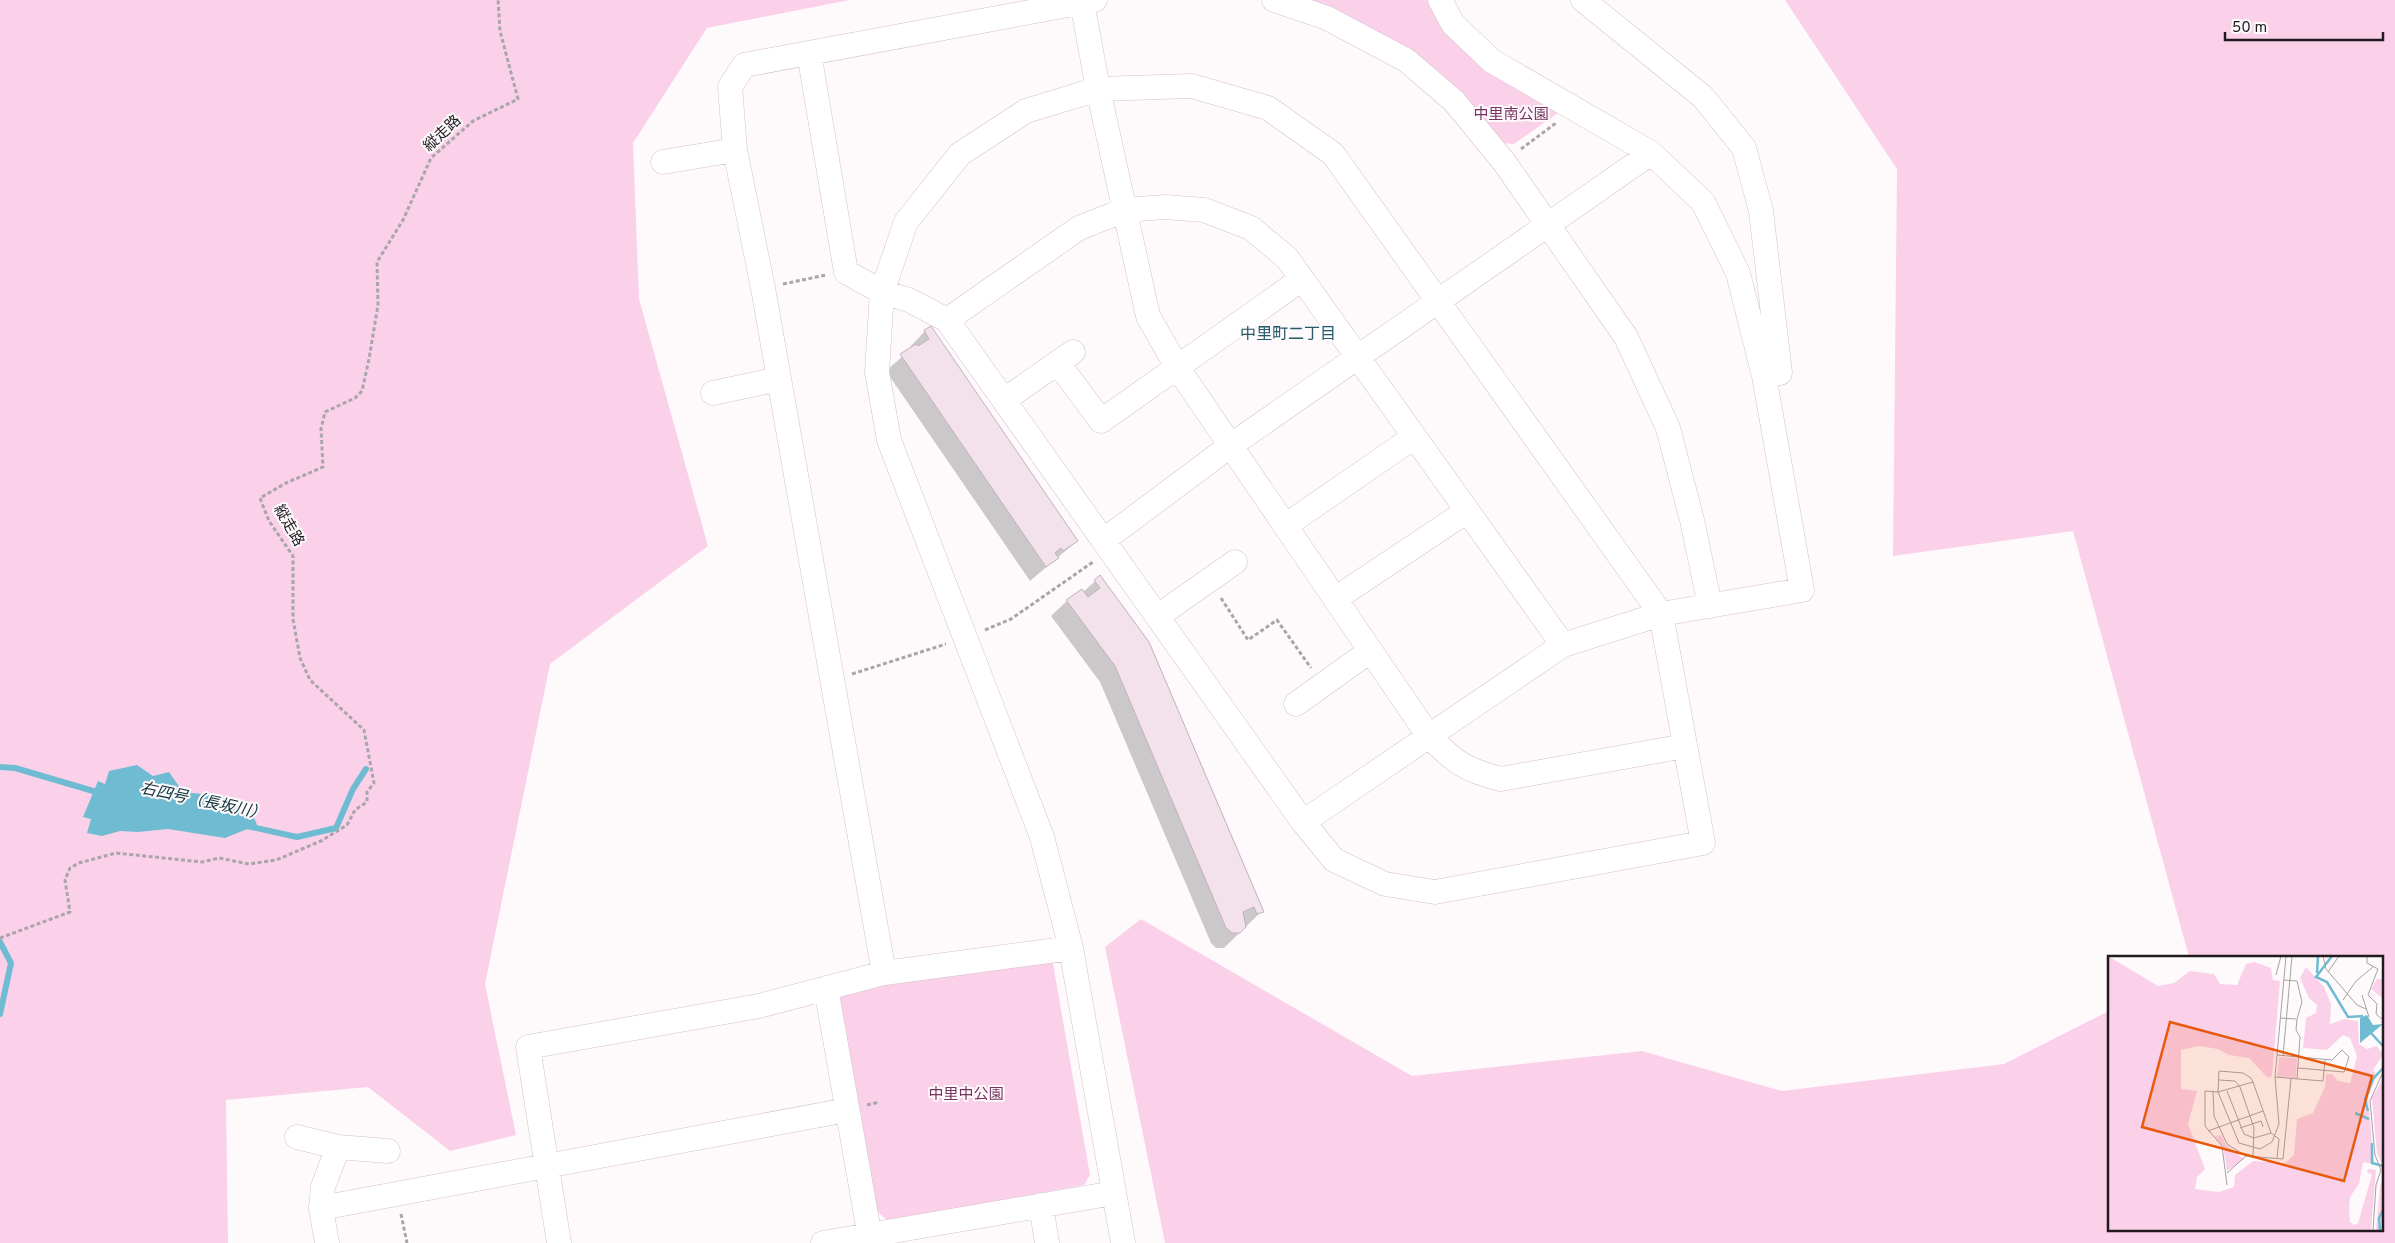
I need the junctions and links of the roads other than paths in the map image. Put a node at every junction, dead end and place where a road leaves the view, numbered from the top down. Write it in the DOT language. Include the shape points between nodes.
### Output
graph roads {
  1 [pos="1274,0"];
  2 [pos="1440,0"];
  3 [pos="1583,0"];
  4 [pos="1089,1"];
  5 [pos="809,53"];
  6 [pos="1098,89"];
  7 [pos="736,150"];
  8 [pos="1651,154"];
  9 [pos="663,162"];
  10 [pos="1125,210"];
  11 [pos="1549,225"];
  12 [pos="1302,279"];
  13 [pos="882,292"];
  14 [pos="1439,299"];
  15 [pos="947,320"];
  16 [pos="1357,357"];
  17 [pos="1177,367"];
  18 [pos="1764,376"];
  19 [pos="779,379"];
  20 [pos="712,393"];
  21 [pos="1004,400"];
  22 [pos="1414,437"];
  23 [pos="1230,446"];
  24 [pos="1467,511"];
  25 [pos="1285,526"];
  26 [pos="1104,540"];
  27 [pos="1235,562"];
  28 [pos="1335,599"];
  29 [pos="1710,606"];
  30 [pos="1660,614"];
  31 [pos="1158,616"];
  32 [pos="1563,645"];
  33 [pos="1370,651"];
  34 [pos="1296,704"];
  35 [pos="1428,735"];
  36 [pos="1685,746"];
  37 [pos="1303,822"];
  38 [pos="1071,948"];
  39 [pos="884,973"];
  40 [pos="826,988"];
  41 [pos="848,1110"];
  42 [pos="296,1137"];
  43 [pos="338,1146"];
  44 [pos="388,1151"];
  45 [pos="547,1166"];
  46 [pos="1114,1193"];
  47 [pos="1041,1205"];
  48 [pos="321,1208"];
  49 [pos="870,1239"];
  50 [pos="327,1243"];
  51 [pos="559,1243"];
  52 [pos="823,1243"];
  53 [pos="1047,1243"];
  54 [pos="1123,1243"];
  1 -- 11 [label="street" via="1327,18 1406,60 1454,101 1504,162"];
  2 -- 8 [label="street" via="1453,24 1492,61"];
  3 -- 18 [label="street" via="1703,97 1744,148 1761,211 1780,373"];
  4 -- 5 [label="street"];
  4 -- 6 [label="street"];
  5 -- 7 [label="street" via="744,65 730,87"];
  5 -- 13 [label="street" via="846,272"];
  6 -- 10 [label="street"];
  6 -- 13 [label="street" via="1026,111 960,154 906,222"];
  6 -- 14 [label="street" via="1192,86 1268,108 1333,154"];
  7 -- 9 [label="street"];
  7 -- 19 [label="street"];
  8 -- 11 [label="street"];
  8 -- 18 [label="street" via="1703,202 1738,273"];
  10 -- 12 [label="street" via="1204,210 1251,228 1287,258"];
  10 -- 15 [label="street" via="1079,228"];
  10 -- 17 [label="street" via="1148,316"];
  11 -- 14 [label="street"];
  11 -- 29 [label="street" via="1626,337 1668,428"];
  12 -- 16 [label="street"];
  12 -- 17 [label="street"];
  13 -- 15 [label="street" via="909,300"];
  13 -- 38 [label="street" via="876,372 889,440 1042,837"];
  14 -- 16 [label="street"];
  14 -- 30 [label="street"];
  15 -- 21 [label="street"];
  16 -- 22 [label="street"];
  16 -- 23 [label="street"];
  17 -- 21 [label="street" via="1101,421 1066,358"];
  17 -- 23 [label="street"];
  18 -- 29 [label="street" via="1802,590"];
  19 -- 20 [label="street"];
  19 -- 39 [label="street"];
  21 -- 26 [label="street"];
  22 -- 24 [label="street"];
  22 -- 25 [label="street"];
  23 -- 25 [label="street"];
  23 -- 26 [label="street"];
  24 -- 28 [label="street"];
  24 -- 32 [label="street"];
  25 -- 28 [label="street"];
  26 -- 31 [label="street"];
  27 -- 31 [label="street"];
  28 -- 33 [label="street"];
  29 -- 30 [label="street"];
  30 -- 32 [label="street"];
  30 -- 36 [label="street"];
  31 -- 37 [label="street"];
  32 -- 35 [label="street"];
  33 -- 34 [label="street"];
  33 -- 35 [label="street"];
  35 -- 36 [label="street" via="1449,757 1472,771 1501,779"];
  35 -- 37 [label="street"];
  36 -- 37 [label="street" via="1703,843 1435,892 1385,884 1334,860"];
  38 -- 39 [label="street"];
  38 -- 46 [label="street"];
  39 -- 40 [label="street"];
  40 -- 41 [label="street"];
  40 -- 45 [label="street" via="759,1006 528,1047"];
  41 -- 45 [label="street"];
  41 -- 49 [label="street"];
  42 -- 43 [label="street"];
  43 -- 44 [label="street"];
  43 -- 48 [label="street" via="323,1187"];
  45 -- 48 [label="street"];
  45 -- 51 [label="street"];
  46 -- 47 [label="street"];
  46 -- 54 [label="street"];
  47 -- 49 [label="street"];
  47 -- 53 [label="street"];
  48 -- 50 [label="street"];
  49 -- 52 [label="street"];
}
